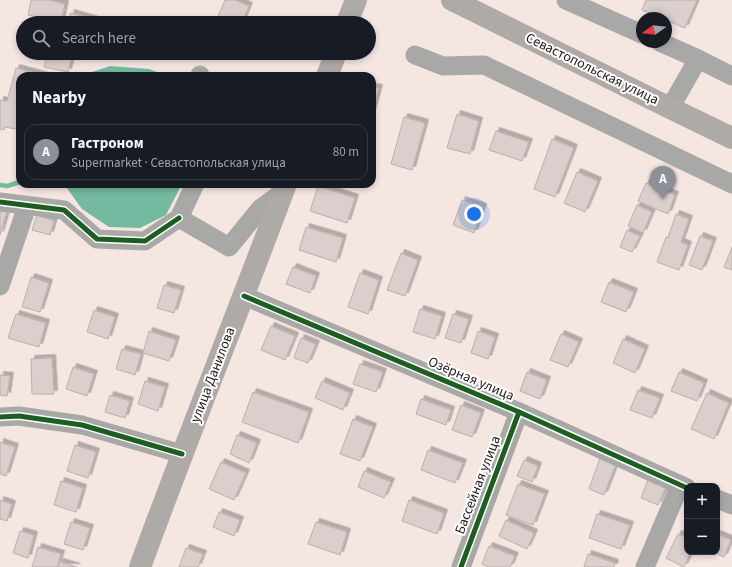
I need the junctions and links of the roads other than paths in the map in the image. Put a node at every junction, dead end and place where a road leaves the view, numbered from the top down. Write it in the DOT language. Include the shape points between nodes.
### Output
graph roads {
  1 [pos="356,0"];
  2 [pos="452,0"];
  3 [pos="566,0"];
  4 [pos="350,16"];
  5 [pos="636,31"];
  6 [pos="672,47"];
  7 [pos="415,55"];
  8 [pos="698,59"];
  9 [pos="333,60"];
  10 [pos="329,72"];
  11 [pos="732,76"];
  12 [pos="670,108"];
  13 [pos="732,138"];
  14 [pos="732,184"];
  15 [pos="193,188"];
  16 [pos="284,188"];
  17 [pos="0,202"];
  18 [pos="27,206"];
  19 [pos="179,218"];
  20 [pos="0,286"];
  21 [pos="244,296"];
  22 [pos="519,412"];
  23 [pos="0,417"];
  24 [pos="182,454"];
  25 [pos="684,486"];
  26 [pos="720,500"];
  27 [pos="732,505"];
  28 [pos="140,567"];
  29 [pos="460,567"];
  30 [pos="645,567"];
  1 -- 4 [label="main road"];
  2 -- 12 [label="main road, Севастопольская улица"];
  3 -- 5 [label="street"];
  6 -- 8 [label="street"];
  7 -- 14 [label="street" via="443,66 484,65"];
  8 -- 11 [label="street"];
  8 -- 12 [label="street"];
  9 -- 10 [label="main road"];
  12 -- 13 [label="main road, Севастопольская улица"];
  15 -- 19 [label="street"];
  16 -- 19 [label="street" via="260,209 229,247"];
  16 -- 21 [label="main road, улица Данилова"];
  17 -- 18 [label="street"];
  18 -- 19 [label="street" via="64,210 97,239 145,241"];
  18 -- 20 [label="street"];
  21 -- 22 [label="street, Озёрная улица"];
  21 -- 24 [label="main road, улица Данилова"];
  22 -- 25 [label="street, Озёрная улица"];
  22 -- 29 [label="street, Бассейная улица"];
  23 -- 24 [label="street" via="19,416 82,425"];
  24 -- 28 [label="main road, улица Данилова"];
  25 -- 30 [label="street"];
  26 -- 27 [label="street"];
}
